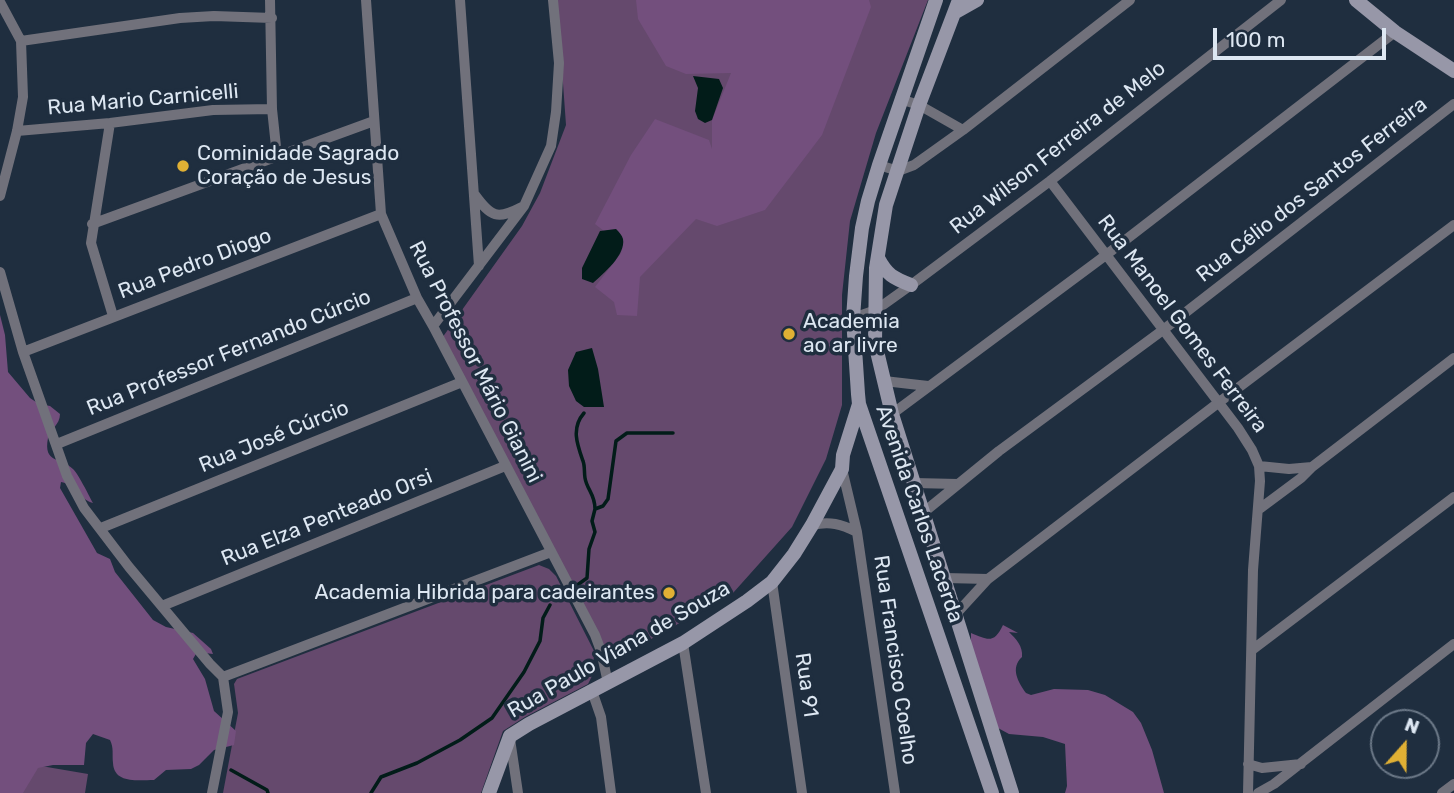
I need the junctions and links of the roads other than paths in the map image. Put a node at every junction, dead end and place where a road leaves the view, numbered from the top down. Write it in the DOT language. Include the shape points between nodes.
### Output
graph roads {
  1 [pos="270,0"];
  2 [pos="366,0"];
  3 [pos="460,0"];
  4 [pos="553,0"];
  5 [pos="936,0"];
  6 [pos="977,0"];
  7 [pos="1129,0"];
  8 [pos="1281,0"];
  9 [pos="1356,0"];
  10 [pos="0,2"];
  11 [pos="956,6"];
  12 [pos="272,18"];
  13 [pos="1395,33"];
  14 [pos="21,41"];
  15 [pos="1454,71"];
  16 [pos="900,99"];
  17 [pos="1454,104"];
  18 [pos="919,105"];
  19 [pos="272,109"];
  20 [pos="374,121"];
  21 [pos="110,123"];
  22 [pos="964,130"];
  23 [pos="17,131"];
  24 [pos="277,156"];
  25 [pos="879,165"];
  26 [pos="898,171"];
  27 [pos="1050,181"];
  28 [pos="475,195"];
  29 [pos="0,196"];
  30 [pos="524,206"];
  31 [pos="381,214"];
  32 [pos="92,224"];
  33 [pos="1454,225"];
  34 [pos="1106,255"];
  35 [pos="878,258"];
  36 [pos="479,266"];
  37 [pos="0,272"];
  38 [pos="911,285"];
  39 [pos="417,298"];
  40 [pos="876,310"];
  41 [pos="113,316"];
  42 [pos="853,318"];
  43 [pos="433,326"];
  44 [pos="1163,330"];
  45 [pos="23,352"];
  46 [pos="1454,358"];
  47 [pos="884,381"];
  48 [pos="462,383"];
  49 [pos="928,386"];
  50 [pos="1218,402"];
  51 [pos="859,404"];
  52 [pos="892,414"];
  53 [pos="57,444"];
  54 [pos="505,466"];
  55 [pos="1259,466"];
  56 [pos="1312,467"];
  57 [pos="842,469"];
  58 [pos="914,483"];
  59 [pos="958,484"];
  60 [pos="1454,496"];
  61 [pos="1258,510"];
  62 [pos="924,512"];
  63 [pos="812,525"];
  64 [pos="101,528"];
  65 [pos="857,532"];
  66 [pos="551,552"];
  67 [pos="945,578"];
  68 [pos="988,579"];
  69 [pos="772,582"];
  70 [pos="162,606"];
  71 [pos="956,614"];
  72 [pos="683,643"];
  73 [pos="1454,644"];
  74 [pos="1252,650"];
  75 [pos="223,677"];
  76 [pos="608,683"];
  77 [pos="592,691"];
  78 [pos="510,736"];
  79 [pos="1248,764"];
  80 [pos="1301,764"];
  81 [pos="1454,783"];
  82 [pos="212,793"];
  83 [pos="489,793"];
  84 [pos="518,793"];
  85 [pos="611,793"];
  86 [pos="706,793"];
  87 [pos="802,793"];
  88 [pos="895,793"];
  89 [pos="992,793"];
  90 [pos="1012,793"];
  91 [pos="1248,793"];
  92 [pos="1258,793"];
  93 [pos="1442,793"];
  1 -- 12 [label="street"];
  2 -- 20 [label="street, Rua Professor Mário Gianini"];
  3 -- 28 [label="street"];
  4 -- 30 [label="street" via="559,63 556,112 551,146"];
  5 -- 16 [label="main road, Avenida Carlos Lacerda"];
  6 -- 11 [label="main road"];
  7 -- 22 [label="street"];
  8 -- 27 [label="street, Rua Wilson Ferreira de Melo"];
  9 -- 13 [label="main road"];
  10 -- 14 [label="street"];
  11 -- 18 [label="main road, Avenida Carlos Lacerda"];
  12 -- 14 [label="street" via="180,18"];
  12 -- 19 [label="street"];
  13 -- 15 [label="main road"];
  13 -- 34 [label="street"];
  14 -- 23 [label="street" via="23,97"];
  16 -- 18 [label="street"];
  16 -- 25 [label="main road, Avenida Carlos Lacerda"];
  17 -- 44 [label="street, Rua Célio dos Santos Ferreira"];
  18 -- 22 [label="street"];
  18 -- 26 [label="main road, Avenida Carlos Lacerda"];
  19 -- 21 [label="street, Rua Mario Carnicelli" via="213,110"];
  19 -- 24 [label="street"];
  20 -- 24 [label="street"];
  20 -- 31 [label="street, Rua Professor Mário Gianini"];
  21 -- 23 [label="street, Rua Mario Carnicelli"];
  21 -- 32 [label="street"];
  22 -- 26 [label="street"];
  23 -- 29 [label="street"];
  24 -- 32 [label="street"];
  25 -- 26 [label="street"];
  25 -- 42 [label="main road, Avenida Carlos Lacerda" via="862,229"];
  26 -- 35 [label="main road, Avenida Carlos Lacerda" via="886,205"];
  27 -- 34 [label="street, Rua Manoel Gomes Ferreira"];
  27 -- 38 [label="street, Rua Wilson Ferreira de Melo"];
  28 -- 30 [label="street" via="486,210 496,214 507,215"];
  28 -- 36 [label="street"];
  30 -- 36 [label="street"];
  31 -- 39 [label="street, Rua Professor Mário Gianini"];
  31 -- 41 [label="street, Rua Pedro Diogo"];
  32 -- 41 [label="street" via="91,243"];
  33 -- 50 [label="street"];
  34 -- 44 [label="street, Rua Manoel Gomes Ferreira"];
  34 -- 49 [label="street"];
  35 -- 38 [label="main road" via="886,272"];
  35 -- 40 [label="main road, Avenida Carlos Lacerda"];
  36 -- 43 [label="street"];
  37 -- 45 [label="street"];
  38 -- 40 [label="street, Rua Wilson Ferreira de Melo"];
  39 -- 43 [label="street, Rua Professor Mário Gianini"];
  39 -- 53 [label="street, Rua Professor Fernando Cúrcio"];
  40 -- 42 [label="street, Rua Wilson Ferreira de Melo"];
  40 -- 47 [label="main road, Avenida Carlos Lacerda" via="875,343"];
  41 -- 45 [label="street, Rua Pedro Diogo"];
  42 -- 51 [label="main road, Avenida Carlos Lacerda"];
  43 -- 48 [label="street, Rua Professor Mário Gianini"];
  44 -- 50 [label="street, Rua Manoel Gomes Ferreira"];
  44 -- 59 [label="street, Rua Célio dos Santos Ferreira"];
  45 -- 53 [label="street"];
  46 -- 56 [label="street"];
  47 -- 49 [label="street"];
  47 -- 52 [label="main road, Avenida Carlos Lacerda"];
  48 -- 54 [label="street, Rua Professor Mário Gianini"];
  48 -- 64 [label="street, Rua José Cúrcio"];
  49 -- 52 [label="street"];
  50 -- 55 [label="street, Rua Manoel Gomes Ferreira"];
  50 -- 68 [label="street"];
  51 -- 57 [label="main road, Rua Paulo Viana de Souza"];
  51 -- 89 [label="main road, Avenida Carlos Lacerda"];
  52 -- 58 [label="main road, Avenida Carlos Lacerda"];
  53 -- 64 [label="street" via="67,476"];
  54 -- 66 [label="street, Rua Professor Mário Gianini"];
  54 -- 70 [label="street, Rua Elza Penteado Orsi"];
  55 -- 56 [label="street"];
  55 -- 61 [label="street, Rua Manoel Gomes Ferreira"];
  56 -- 61 [label="street"];
  57 -- 63 [label="main road, Rua Paulo Viana de Souza"];
  57 -- 65 [label="street, Rua Francisco Coelho"];
  58 -- 59 [label="street"];
  58 -- 62 [label="main road, Avenida Carlos Lacerda"];
  59 -- 62 [label="street, Rua Célio dos Santos Ferreira"];
  60 -- 74 [label="street"];
  61 -- 74 [label="street, Rua Manoel Gomes Ferreira"];
  62 -- 67 [label="main road, Avenida Carlos Lacerda"];
  63 -- 65 [label="street, Rua Francisco Coelho" via="834,523"];
  63 -- 69 [label="main road, Rua Paulo Viana de Souza"];
  64 -- 70 [label="street"];
  65 -- 88 [label="street, Rua Francisco Coelho"];
  66 -- 75 [label="street"];
  66 -- 76 [label="street, Rua Professor Mário Gianini" via="595,635"];
  67 -- 68 [label="street"];
  67 -- 71 [label="main road, Avenida Carlos Lacerda"];
  68 -- 71 [label="street"];
  69 -- 72 [label="main road, Rua Paulo Viana de Souza"];
  69 -- 87 [label="street, Rua 91"];
  70 -- 75 [label="street"];
  71 -- 90 [label="main road, Avenida Carlos Lacerda"];
  72 -- 76 [label="main road, Rua Paulo Viana de Souza"];
  72 -- 86 [label="street"];
  73 -- 80 [label="street"];
  74 -- 79 [label="street, Rua Manoel Gomes Ferreira"];
  75 -- 82 [label="street" via="228,712"];
  76 -- 77 [label="main road, Rua Paulo Viana de Souza"];
  77 -- 78 [label="main road, Rua Paulo Viana de Souza"];
  77 -- 85 [label="street" via="601,717"];
  78 -- 83 [label="main road, Rua Paulo Viana de Souza"];
  78 -- 84 [label="street"];
  79 -- 80 [label="street" via="1262,768"];
  79 -- 91 [label="street, Rua Manoel Gomes Ferreira"];
  80 -- 92 [label="street"];
  81 -- 93 [label="street"];
}
